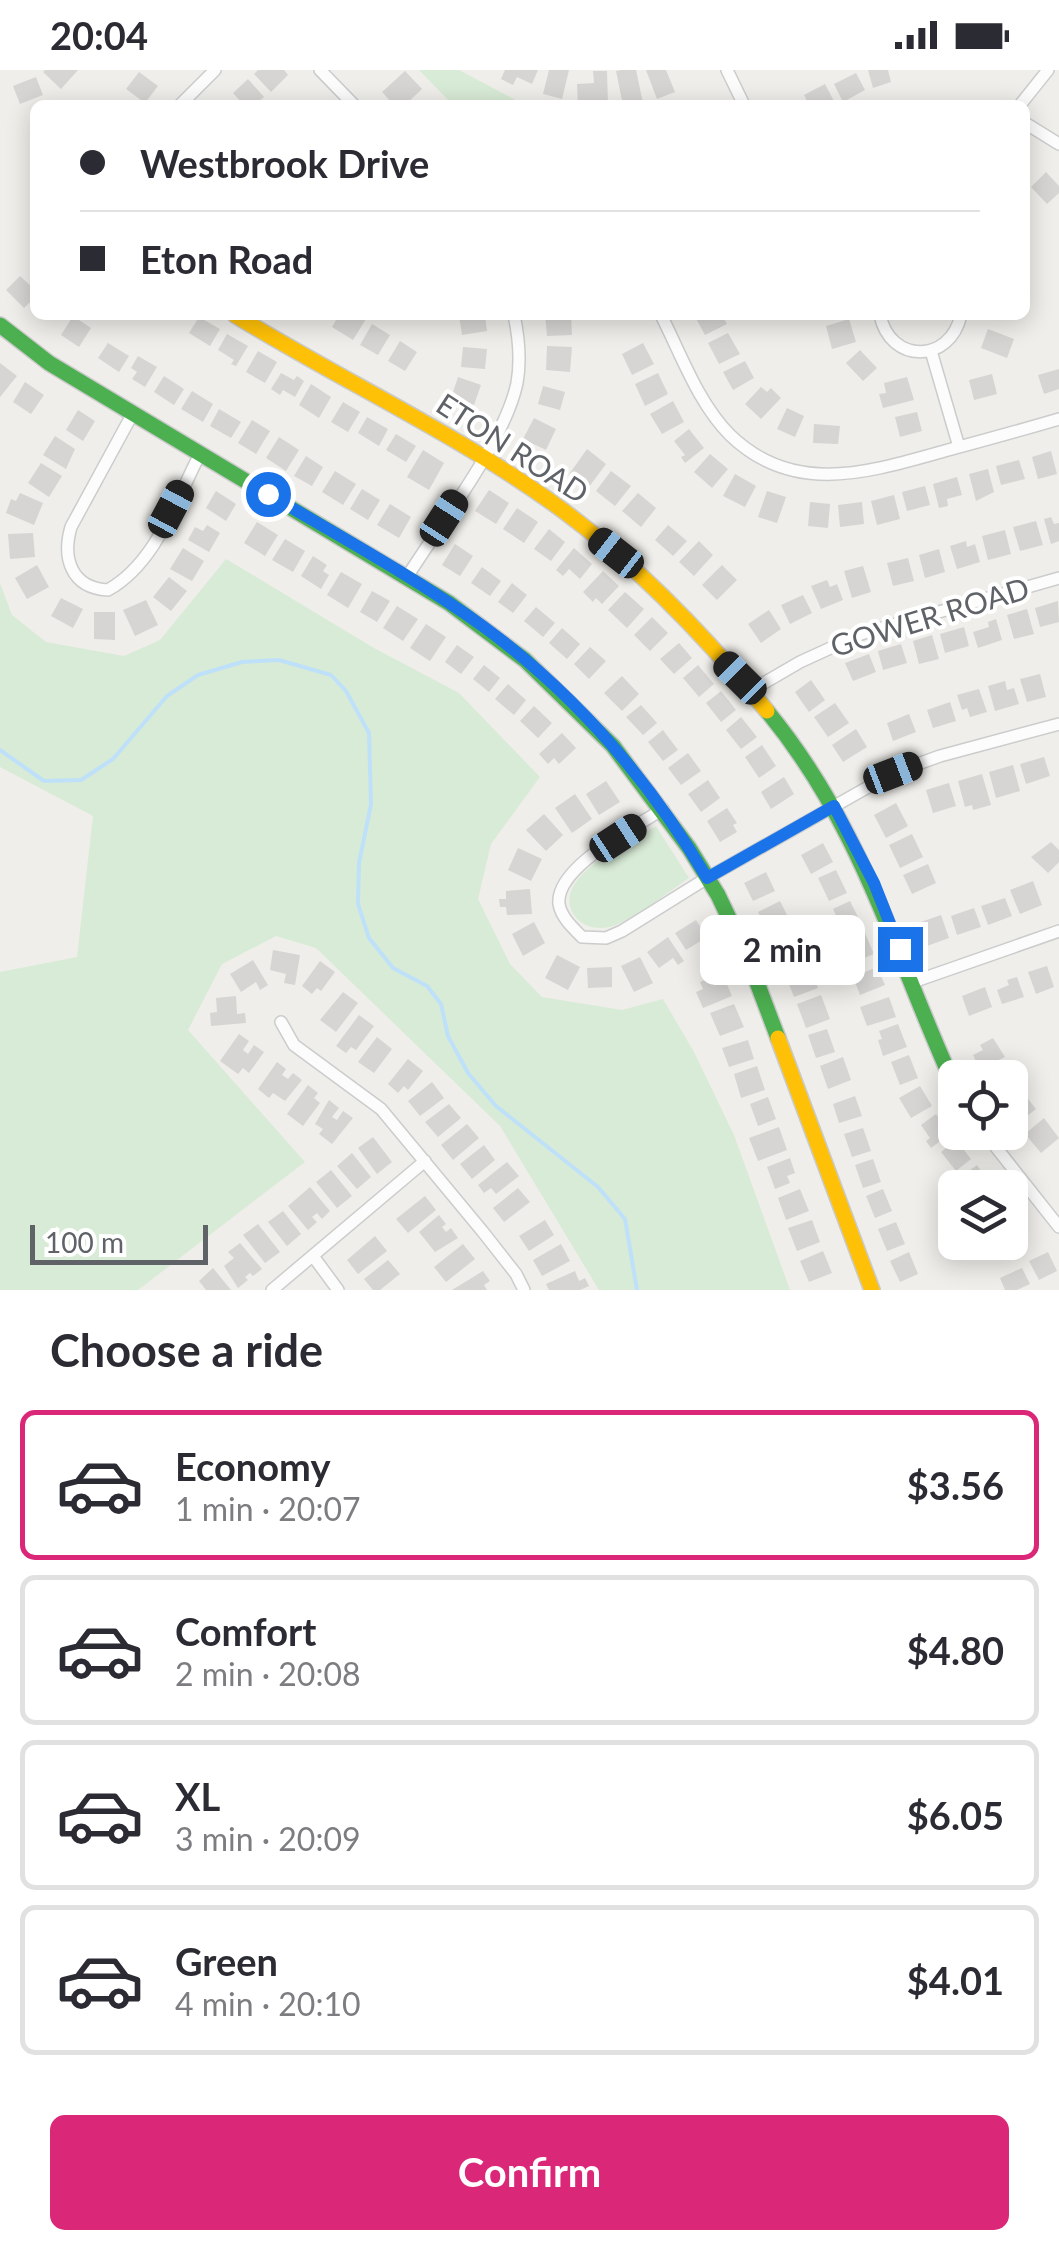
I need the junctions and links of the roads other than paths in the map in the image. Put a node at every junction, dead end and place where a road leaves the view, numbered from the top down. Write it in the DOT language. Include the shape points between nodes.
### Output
graph roads {
  1 [pos="215,70"];
  2 [pos="320,70"];
  3 [pos="340,70"];
  4 [pos="726,70"];
  5 [pos="1048,70"];
  6 [pos="330,80"];
  7 [pos="185,100"];
  8 [pos="349,100"];
  9 [pos="741,100"];
  10 [pos="1024,100"];
  11 [pos="1030,126"];
  12 [pos="1059,144"];
  13 [pos="244,320"];
  14 [pos="515,320"];
  15 [pos="664,320"];
  16 [pos="881,320"];
  17 [pos="959,320"];
  18 [pos="0,325"];
  19 [pos="931,351"];
  20 [pos="133,413"];
  21 [pos="1059,419"];
  22 [pos="958,447"];
  23 [pos="200,454"];
  24 [pos="482,459"];
  25 [pos="406,577"];
  26 [pos="1059,578"];
  27 [pos="750,691"];
  28 [pos="1059,724"];
  29 [pos="834,806"];
  30 [pos="663,809"];
  31 [pos="707,878"];
  32 [pos="1059,931"];
  33 [pos="914,982"];
  34 [pos="281,1022"];
  35 [pos="942,1060"];
  36 [pos="998,1150"];
  37 [pos="426,1160"];
  38 [pos="1059,1227"];
  39 [pos="314,1256"];
  40 [pos="272,1290"];
  41 [pos="338,1290"];
  42 [pos="524,1290"];
  43 [pos="872,1290"];
  1 -- 7 [label="street"];
  2 -- 6 [label="street"];
  3 -- 6 [label="street"];
  4 -- 9 [label="street"];
  5 -- 10 [label="street"];
  6 -- 8 [label="street"];
  11 -- 12 [label="street"];
  13 -- 24 [label="street, ETON ROAD"];
  14 -- 24 [label="street" via="516,385"];
  15 -- 22 [label="street" via="710,411 770,462 812,474 852,475"];
  16 -- 19 [label="street" via="897,344"];
  17 -- 19 [label="street" via="951,339"];
  18 -- 20 [label="street"];
  19 -- 22 [label="street"];
  20 -- 23 [label="street"];
  20 -- 23 [label="street" via="65,546 73,574 84,584 108,590 142,564"];
  21 -- 22 [label="street"];
  23 -- 25 [label="street"];
  24 -- 25 [label="street"];
  24 -- 27 [label="street, ETON ROAD" via="616,553"];
  25 -- 30 [label="street" via="526,660 613,746"];
  26 -- 27 [label="street, GOWER ROAD" via="862,634"];
  27 -- 29 [label="street, ETON ROAD"];
  28 -- 29 [label="street" via="893,773"];
  29 -- 31 [label="street"];
  29 -- 33 [label="street, ETON ROAD"];
  30 -- 31 [label="street"];
  30 -- 31 [label="street" via="575,868 559,904 566,919 582,937 606,938"];
  31 -- 43 [label="street" via="747,956"];
  32 -- 33 [label="street"];
  33 -- 35 [label="street, ETON ROAD"];
  34 -- 37 [label="street" via="294,1045 381,1110"];
  36 -- 38 [label="street"];
  37 -- 39 [label="street"];
  37 -- 42 [label="street"];
  39 -- 40 [label="street"];
  39 -- 41 [label="street"];
}
